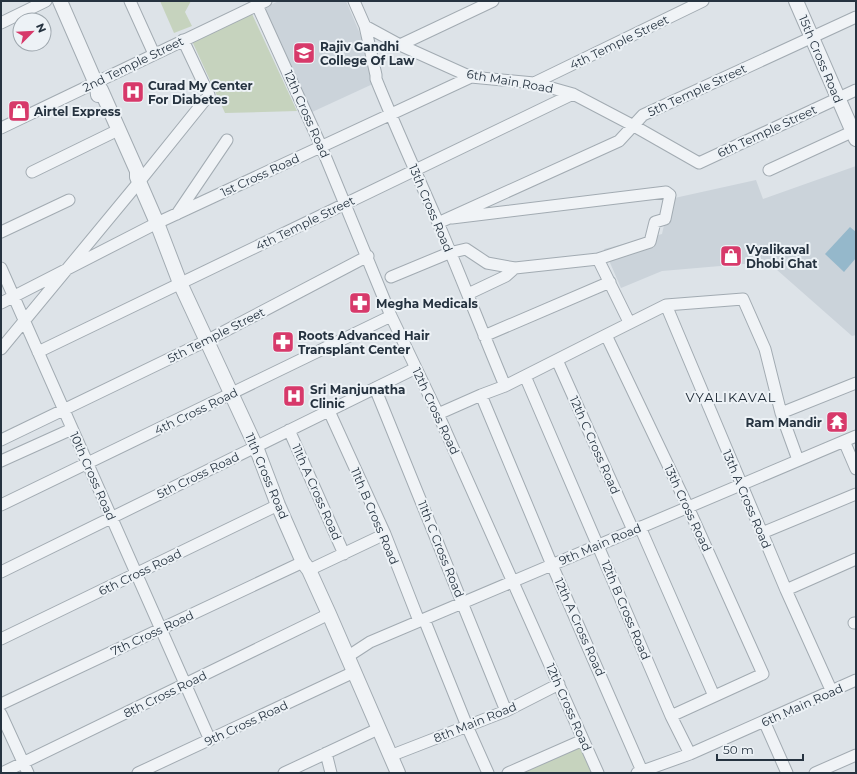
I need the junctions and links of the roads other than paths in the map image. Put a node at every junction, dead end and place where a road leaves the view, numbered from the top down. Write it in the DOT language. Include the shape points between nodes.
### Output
graph roads {
  1 [pos="46,1"];
  2 [pos="60,1"];
  3 [pos="130,1"];
  4 [pos="354,1"];
  5 [pos="493,1"];
  6 [pos="703,1"];
  7 [pos="796,1"];
  8 [pos="261,3"];
  9 [pos="856,17"];
  10 [pos="1,23"];
  11 [pos="365,26"];
  12 [pos="812,38"];
  13 [pos="183,40"];
  14 [pos="400,45"];
  15 [pos="154,54"];
  16 [pos="471,77"];
  17 [pos="534,83"];
  18 [pos="96,84"];
  19 [pos="856,90"];
  20 [pos="573,94"];
  21 [pos="838,98"];
  22 [pos="390,114"];
  23 [pos="634,126"];
  24 [pos="1,128"];
  25 [pos="114,132"];
  26 [pos="855,133"];
  27 [pos="227,140"];
  28 [pos="322,146"];
  29 [pos="699,163"];
  30 [pos="415,170"];
  31 [pos="769,170"];
  32 [pos="32,172"];
  33 [pos="138,180"];
  34 [pos="69,200"];
  35 [pos="345,203"];
  36 [pos="176,214"];
  37 [pos="452,218"];
  38 [pos="157,224"];
  39 [pos="438,224"];
  40 [pos="1,232"];
  41 [pos="449,253"];
  42 [pos="368,256"];
  43 [pos="598,259"];
  44 [pos="70,267"];
  45 [pos="1,268"];
  46 [pos="515,268"];
  47 [pos="391,277"];
  48 [pos="610,282"];
  49 [pos="180,283"];
  50 [pos="468,294"];
  51 [pos="14,297"];
  52 [pos="1,302"];
  53 [pos="666,305"];
  54 [pos="391,316"];
  55 [pos="24,321"];
  56 [pos="630,322"];
  57 [pos="606,335"];
  58 [pos="484,336"];
  59 [pos="206,341"];
  60 [pos="1,349"];
  61 [pos="38,352"];
  62 [pos="557,360"];
  63 [pos="416,368"];
  64 [pos="525,376"];
  65 [pos="856,383"];
  66 [pos="505,386"];
  67 [pos="375,388"];
  68 [pos="231,394"];
  69 [pos="481,395"];
  70 [pos="64,409"];
  71 [pos="329,411"];
  72 [pos="781,413"];
  73 [pos="438,414"];
  74 [pos="72,429"];
  75 [pos="289,430"];
  76 [pos="856,436"];
  77 [pos="1,440"];
  78 [pos="844,441"];
  79 [pos="256,447"];
  80 [pos="798,460"];
  81 [pos="1,461"];
  82 [pos="88,463"];
  83 [pos="856,469"];
  84 [pos="741,484"];
  85 [pos="856,494"];
  86 [pos="278,504"];
  87 [pos="1,505"];
  88 [pos="688,507"];
  89 [pos="112,518"];
  90 [pos="636,529"];
  91 [pos="762,533"];
  92 [pos="384,534"];
  93 [pos="598,545"];
  94 [pos="344,554"];
  95 [pos="856,559"];
  96 [pos="552,565"];
  97 [pos="306,566"];
  98 [pos="1,572"];
  99 [pos="137,573"];
  100 [pos="512,582"];
  101 [pos="786,590"];
  102 [pos="463,602"];
  103 [pos="329,614"];
  104 [pos="421,620"];
  105 [pos="161,628"];
  106 [pos="1,639"];
  107 [pos="348,657"];
  108 [pos="354,672"];
  109 [pos="856,680"];
  110 [pos="186,684"];
  111 [pos="559,684"];
  112 [pos="832,692"];
  113 [pos="714,696"];
  114 [pos="1,704"];
  115 [pos="506,711"];
  116 [pos="1,714"];
  117 [pos="671,716"];
  118 [pos="764,722"];
  119 [pos="467,726"];
  120 [pos="378,729"];
  121 [pos="210,740"];
  122 [pos="583,740"];
  123 [pos="326,753"];
  124 [pos="690,754"];
  125 [pos="856,755"];
  126 [pos="390,756"];
  127 [pos="24,763"];
  128 [pos="639,772"];
  129 [pos="2,773"];
  130 [pos="28,773"];
  131 [pos="138,773"];
  132 [pos="284,773"];
  133 [pos="331,773"];
  134 [pos="398,773"];
  135 [pos="488,773"];
  136 [pos="508,773"];
  137 [pos="598,773"];
  138 [pos="787,773"];
  139 [pos="815,773"];
  1 -- 10 [label="street"];
  2 -- 18 [label="street, 11th Cross Road"];
  3 -- 15 [label="street"];
  4 -- 11 [label="street"];
  5 -- 14 [label="street"];
  6 -- 17 [label="street, 4th Temple Street"];
  7 -- 12 [label="street, 15th Cross Road"];
  8 -- 13 [label="street, 2nd Temple Street"];
  8 -- 28 [label="street, 12th Cross Road"];
  9 -- 12 [label="street, 5th Temple Street"];
  11 -- 14 [label="street, 6th Main Road"];
  11 -- 22 [label="street, 13th Cross Road" via="376,79"];
  12 -- 21 [label="street, 15th Cross Road"];
  12 -- 23 [label="street, 5th Temple Street" via="643,115"];
  13 -- 15 [label="street, 2nd Temple Street"];
  13 -- 33 [label="street" via="209,95"];
  14 -- 16 [label="street, 6th Main Road"];
  15 -- 18 [label="street, 2nd Temple Street"];
  16 -- 17 [label="street, 6th Main Road"];
  16 -- 22 [label="street, 1st Cross Road"];
  17 -- 20 [label="street, 6th Main Road"];
  18 -- 24 [label="street, 2nd Temple Street"];
  18 -- 25 [label="street, 11th Cross Road" via="97,93"];
  18 -- 33 [label="street, 11th Cross Road" via="137,171"];
  19 -- 21 [label="street, 6th Temple Street"];
  20 -- 23 [label="street, 6th Main Road"];
  20 -- 30 [label="street, 4th Temple Street"];
  21 -- 26 [label="street, 15th Cross Road"];
  21 -- 29 [label="street, 6th Temple Street"];
  22 -- 28 [label="street, 1st Cross Road"];
  22 -- 30 [label="street, 13th Cross Road"];
  23 -- 29 [label="street, 6th Main Road"];
  23 -- 37 [label="street, 5th Temple Street" via="619,141"];
  25 -- 32 [label="street"];
  25 -- 33 [label="street, 11th Cross Road" via="132,174"];
  26 -- 31 [label="street"];
  27 -- 36 [label="street"];
  28 -- 35 [label="street, 12th Cross Road"];
  28 -- 36 [label="street, 1st Cross Road"];
  30 -- 35 [label="street, 4th Temple Street"];
  30 -- 39 [label="street, 13th Cross Road"];
  33 -- 38 [label="street, 11th Cross Road"];
  33 -- 44 [label="street"];
  34 -- 40 [label="street"];
  35 -- 42 [label="street, 12th Cross Road"];
  35 -- 49 [label="street, 4th Temple Street"];
  36 -- 38 [label="street, 1st Cross Road"];
  37 -- 39 [label="street, 5th Temple Street"];
  37 -- 43 [label="street" via="666,192 670,195 665,219 655,222 650,242"];
  38 -- 44 [label="street"];
  38 -- 49 [label="street, 11th Cross Road"];
  39 -- 41 [label="street, 13th Cross Road"];
  41 -- 46 [label="street" via="466,249 487,263"];
  41 -- 47 [label="street"];
  41 -- 50 [label="street, 13th Cross Road"];
  42 -- 54 [label="street, 12th Cross Road"];
  42 -- 59 [label="street, 5th Temple Street"];
  43 -- 46 [label="street"];
  43 -- 48 [label="street"];
  44 -- 51 [label="street"];
  44 -- 55 [label="street"];
  45 -- 51 [label="street, 10th Cross Road"];
  46 -- 50 [label="street" via="506,276"];
  48 -- 56 [label="street"];
  48 -- 58 [label="street"];
  49 -- 59 [label="street, 11th Cross Road"];
  49 -- 61 [label="street, 4th Temple Street"];
  50 -- 58 [label="street, 13th Cross Road"];
  51 -- 52 [label="street"];
  51 -- 55 [label="street, 10th Cross Road"];
  53 -- 56 [label="street"];
  53 -- 72 [label="street" via="743,299 765,349"];
  53 -- 84 [label="street, 13th A Cross Road"];
  54 -- 63 [label="street, 12th Cross Road"];
  54 -- 68 [label="street, 4th Cross Road"];
  55 -- 60 [label="street"];
  55 -- 61 [label="street, 10th Cross Road"];
  56 -- 57 [label="street"];
  57 -- 62 [label="street"];
  57 -- 88 [label="street, 13th Cross Road"];
  58 -- 66 [label="street, 13th Cross Road"];
  59 -- 68 [label="street, 11th Cross Road"];
  59 -- 70 [label="street, 5th Temple Street"];
  61 -- 70 [label="street, 10th Cross Road"];
  62 -- 64 [label="street"];
  62 -- 90 [label="street, 12th C Cross Road"];
  63 -- 67 [label="street, 5th Cross Road"];
  63 -- 73 [label="street, 12th Cross Road"];
  64 -- 66 [label="street"];
  64 -- 93 [label="street, 12th B Cross Road"];
  65 -- 72 [label="street"];
  66 -- 69 [label="street"];
  67 -- 71 [label="street, 5th Cross Road"];
  67 -- 102 [label="street, 11th C Cross Road"];
  68 -- 79 [label="street, 11th Cross Road"];
  68 -- 82 [label="street, 4th Cross Road"];
  69 -- 73 [label="street"];
  69 -- 96 [label="street, 12th A Cross Road"];
  70 -- 74 [label="street, 10th Cross Road"];
  70 -- 77 [label="street, 5th Temple Street"];
  71 -- 75 [label="street, 5th Cross Road"];
  71 -- 92 [label="street, 11th B Cross Road"];
  72 -- 80 [label="street"];
  73 -- 100 [label="street, 12th Cross Road"];
  74 -- 81 [label="street"];
  74 -- 82 [label="street, 10th Cross Road"];
  75 -- 79 [label="street, 5th Cross Road"];
  75 -- 94 [label="street, 11th A Cross Road"];
  76 -- 78 [label="street, 9th Main Road"];
  78 -- 80 [label="street, 9th Main Road"];
  78 -- 83 [label="street"];
  79 -- 86 [label="street, 11th Cross Road"];
  79 -- 89 [label="street, 5th Cross Road"];
  80 -- 84 [label="street, 9th Main Road"];
  82 -- 87 [label="street, 4th Cross Road"];
  82 -- 89 [label="street, 10th Cross Road"];
  84 -- 88 [label="street, 9th Main Road"];
  84 -- 91 [label="street, 13th A Cross Road"];
  85 -- 91 [label="street"];
  86 -- 97 [label="street, 11th Cross Road"];
  86 -- 99 [label="street, 6th Cross Road"];
  88 -- 90 [label="street, 9th Main Road"];
  88 -- 113 [label="street, 13th Cross Road" via="763,674"];
  89 -- 98 [label="street, 5th Cross Road"];
  89 -- 99 [label="street, 10th Cross Road"];
  90 -- 93 [label="street, 9th Main Road"];
  90 -- 113 [label="street"];
  91 -- 101 [label="street, 13th A Cross Road"];
  92 -- 94 [label="street, 7th Cross Road"];
  92 -- 104 [label="street, 11th B Cross Road"];
  93 -- 96 [label="street, 9th Main Road"];
  93 -- 117 [label="street, 12th B Cross Road"];
  94 -- 97 [label="street, 7th Cross Road"];
  95 -- 101 [label="street"];
  96 -- 100 [label="street, 9th Main Road"];
  96 -- 128 [label="street, 12th A Cross Road"];
  97 -- 103 [label="street, 11th Cross Road"];
  97 -- 105 [label="street, 7th Cross Road"];
  99 -- 105 [label="street, 10th Cross Road"];
  99 -- 106 [label="street, 6th Cross Road"];
  100 -- 102 [label="street, 9th Main Road"];
  100 -- 111 [label="street, 12th Cross Road"];
  101 -- 112 [label="street, 13th A Cross Road"];
  102 -- 104 [label="street, 9th Main Road"];
  102 -- 115 [label="street, 11th C Cross Road"];
  103 -- 107 [label="street, 11th Cross Road"];
  103 -- 110 [label="street, 8th Cross Road"];
  104 -- 107 [label="street, 9th Main Road" via="370,642"];
  104 -- 119 [label="street, 11th B Cross Road"];
  105 -- 110 [label="street, 10th Cross Road"];
  105 -- 114 [label="street, 7th Cross Road"];
  107 -- 108 [label="street, 11th Cross Road"];
  108 -- 120 [label="street, 11th Cross Road"];
  108 -- 121 [label="street, 9th Cross Road"];
  109 -- 112 [label="street, 6th Main Road"];
  110 -- 121 [label="street, 10th Cross Road"];
  110 -- 127 [label="street, 8th Cross Road"];
  111 -- 115 [label="street, 8th Main Road"];
  111 -- 122 [label="street, 12th Cross Road"];
  112 -- 118 [label="street, 6th Main Road"];
  113 -- 117 [label="street, 13th Cross Road"];
  115 -- 119 [label="street, 8th Main Road"];
  116 -- 127 [label="street"];
  117 -- 124 [label="street, 12th B Cross Road"];
  118 -- 124 [label="street, 6th Main Road"];
  118 -- 138 [label="street"];
  119 -- 126 [label="street, 8th Main Road"];
  119 -- 135 [label="street, 11th B Cross Road"];
  120 -- 123 [label="street"];
  120 -- 126 [label="street, 11th Cross Road"];
  121 -- 131 [label="street, 9th Cross Road"];
  122 -- 136 [label="street"];
  122 -- 137 [label="street, 12th Cross Road"];
  123 -- 132 [label="street"];
  123 -- 133 [label="street"];
  124 -- 128 [label="street, 6th Main Road"];
  125 -- 139 [label="street"];
  126 -- 134 [label="street, 11th Cross Road"];
  127 -- 129 [label="street, 8th Cross Road"];
  127 -- 130 [label="street"];
}
